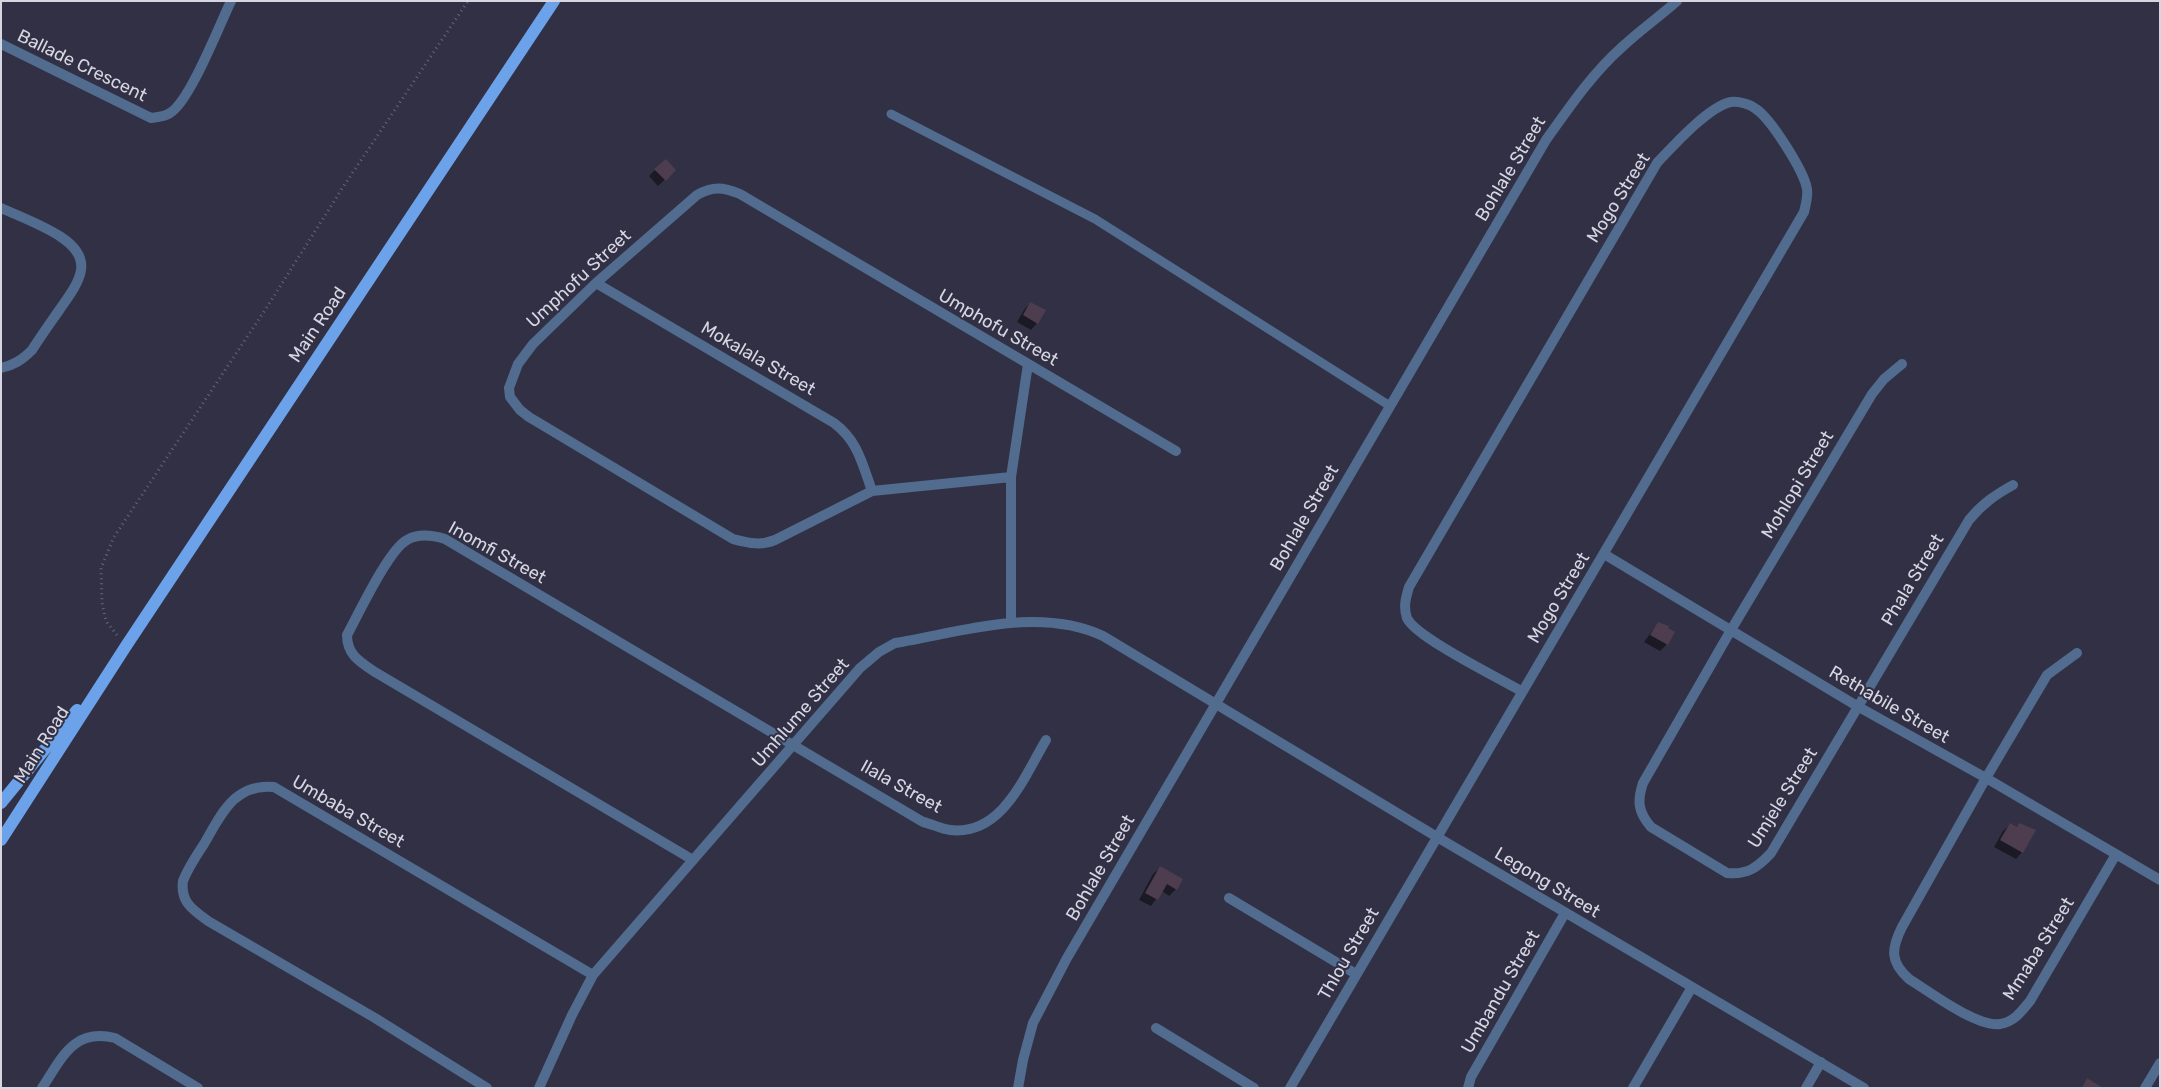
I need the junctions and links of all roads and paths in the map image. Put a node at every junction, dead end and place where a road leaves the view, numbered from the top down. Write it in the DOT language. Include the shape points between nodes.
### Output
graph roads {
  1 [pos="231,1"];
  2 [pos="468,1"];
  3 [pos="554,1"];
  4 [pos="1677,1"];
  5 [pos="1,44"];
  6 [pos="891,114"];
  7 [pos="1,208"];
  8 [pos="596,283"];
  9 [pos="1028,364"];
  10 [pos="1902,364"];
  11 [pos="1,368"];
  12 [pos="1390,406"];
  13 [pos="1176,451"];
  14 [pos="1011,477"];
  15 [pos="2012,485"];
  16 [pos="872,491"];
  17 [pos="1604,554"];
  18 [pos="1011,622"];
  19 [pos="1730,630"];
  20 [pos="126,646"];
  21 [pos="2077,652"];
  22 [pos="112,668"];
  23 [pos="1521,691"];
  24 [pos="1215,704"];
  25 [pos="1857,706"];
  26 [pos="1046,740"];
  27 [pos="795,745"];
  28 [pos="1986,778"];
  29 [pos="1,803"];
  30 [pos="1437,837"];
  31 [pos="1,840"];
  32 [pos="2115,856"];
  33 [pos="693,860"];
  34 [pos="2160,880"];
  35 [pos="1229,898"];
  36 [pos="1565,913"];
  37 [pos="1356,974"];
  38 [pos="593,975"];
  39 [pos="1692,987"];
  40 [pos="1156,1028"];
  41 [pos="1821,1062"];
  42 [pos="2160,1063"];
  43 [pos="42,1088"];
  44 [pos="198,1088"];
  45 [pos="487,1088"];
  46 [pos="539,1088"];
  47 [pos="1018,1088"];
  48 [pos="1254,1088"];
  49 [pos="1290,1088"];
  50 [pos="1468,1088"];
  51 [pos="1633,1088"];
  52 [pos="1806,1088"];
  53 [pos="1864,1088"];
  54 [pos="2145,1088"];
  1 -- 5 [label="street, Ballade Crescent" via="186,95 168,114 151,118"];
  2 -- 20 [label="path" via="114,537 101,568 102,603 106,621"];
  3 -- 20 [label="main road, Main Road"];
  4 -- 12 [label="street, Bohlale Street" via="1620,48 1570,106 1541,149"];
  6 -- 12 [label="lane" via="1095,219"];
  7 -- 11 [label="street" via="60,236 74,248 81,270 73,291 32,350 14,365"];
  8 -- 9 [label="street, Umphofu Street" via="692,199 705,190 723,187"];
  8 -- 16 [label="street, Mokalala Street" via="846,432 854,442"];
  8 -- 16 [label="street, Umphofu Street" via="533,344 518,364 509,388 510,397 529,417 733,539 756,544 775,540"];
  9 -- 13 [label="street, Umphofu Street"];
  9 -- 14 [label="street"];
  10 -- 19 [label="street, Mohlopi Street" via="1872,394"];
  12 -- 24 [label="street, Bohlale Street"];
  14 -- 16 [label="street, Umphofu Street"];
  14 -- 18 [label="street"];
  15 -- 25 [label="street, Phala Street" via="1992,496 1968,520"];
  17 -- 19 [label="street, Rethabile Street"];
  17 -- 23 [label="street, Mogo Street"];
  17 -- 23 [label="street, Mogo Street" via="1800,221 1806,204 1807,189 1800,168 1764,116 1744,103 1732,102 1711,112 1657,163 1409,587 1405,609 1413,627"];
  18 -- 24 [label="street, Umhlume Street" via="1073,624 1088,629"];
  18 -- 27 [label="street, Umhlume Street" via="895,643 879,652 860,668"];
  19 -- 25 [label="street, Rethabile Street"];
  19 -- 25 [label="street, Umjele Street" via="1639,795 1642,817 1651,827 1718,868 1727,873 1751,872 1771,853"];
  20 -- 22 [label="main road, Main Road"];
  21 -- 28 [label="street, Mmaba Street" via="2048,675"];
  22 -- 29 [label="main road, Main Road"];
  22 -- 31 [label="main road, Main Road"];
  23 -- 30 [label="street, Mogo Street"];
  24 -- 30 [label="street, Legong Street"];
  24 -- 47 [label="street, Bohlale Street" via="1067,958 1033,1023"];
  25 -- 28 [label="street, Rethabile Street"];
  26 -- 27 [label="street, Ilala Street" via="1012,797 992,819 981,826 949,830 923,822"];
  27 -- 33 [label="street, Umhlume Street"];
  27 -- 33 [label="street, Inomfi Street" via="445,539 429,535 402,544 390,558 347,635 347,645 356,659"];
  28 -- 32 [label="street, Rethabile Street"];
  28 -- 32 [label="street, Mmaba Street" via="1902,927 1894,950 1900,971 1909,979 1976,1020 2000,1024 2021,1012"];
  30 -- 36 [label="street, Legong Street"];
  30 -- 37 [label="street, Thlou Street"];
  32 -- 34 [label="street, Rethabile Street"];
  33 -- 38 [label="street, Umhlume Street"];
  35 -- 37 [label="street"];
  36 -- 39 [label="street, Legong Street"];
  36 -- 50 [label="street, Umbandu Street" via="1471,1077"];
  37 -- 49 [label="street, Thlou Street"];
  38 -- 45 [label="street, Umbaba Street" via="274,787 262,786 243,792 225,808 183,881 182,890 190,908"];
  38 -- 46 [label="street, Umhlume Street"];
  39 -- 41 [label="street, Legong Street"];
  39 -- 51 [label="street"];
  40 -- 48 [label="street"];
  41 -- 52 [label="street"];
  41 -- 53 [label="street, Legong Street"];
  42 -- 54 [label="street"];
  43 -- 44 [label="street" via="72,1044 86,1037 101,1035 115,1038"];
}
